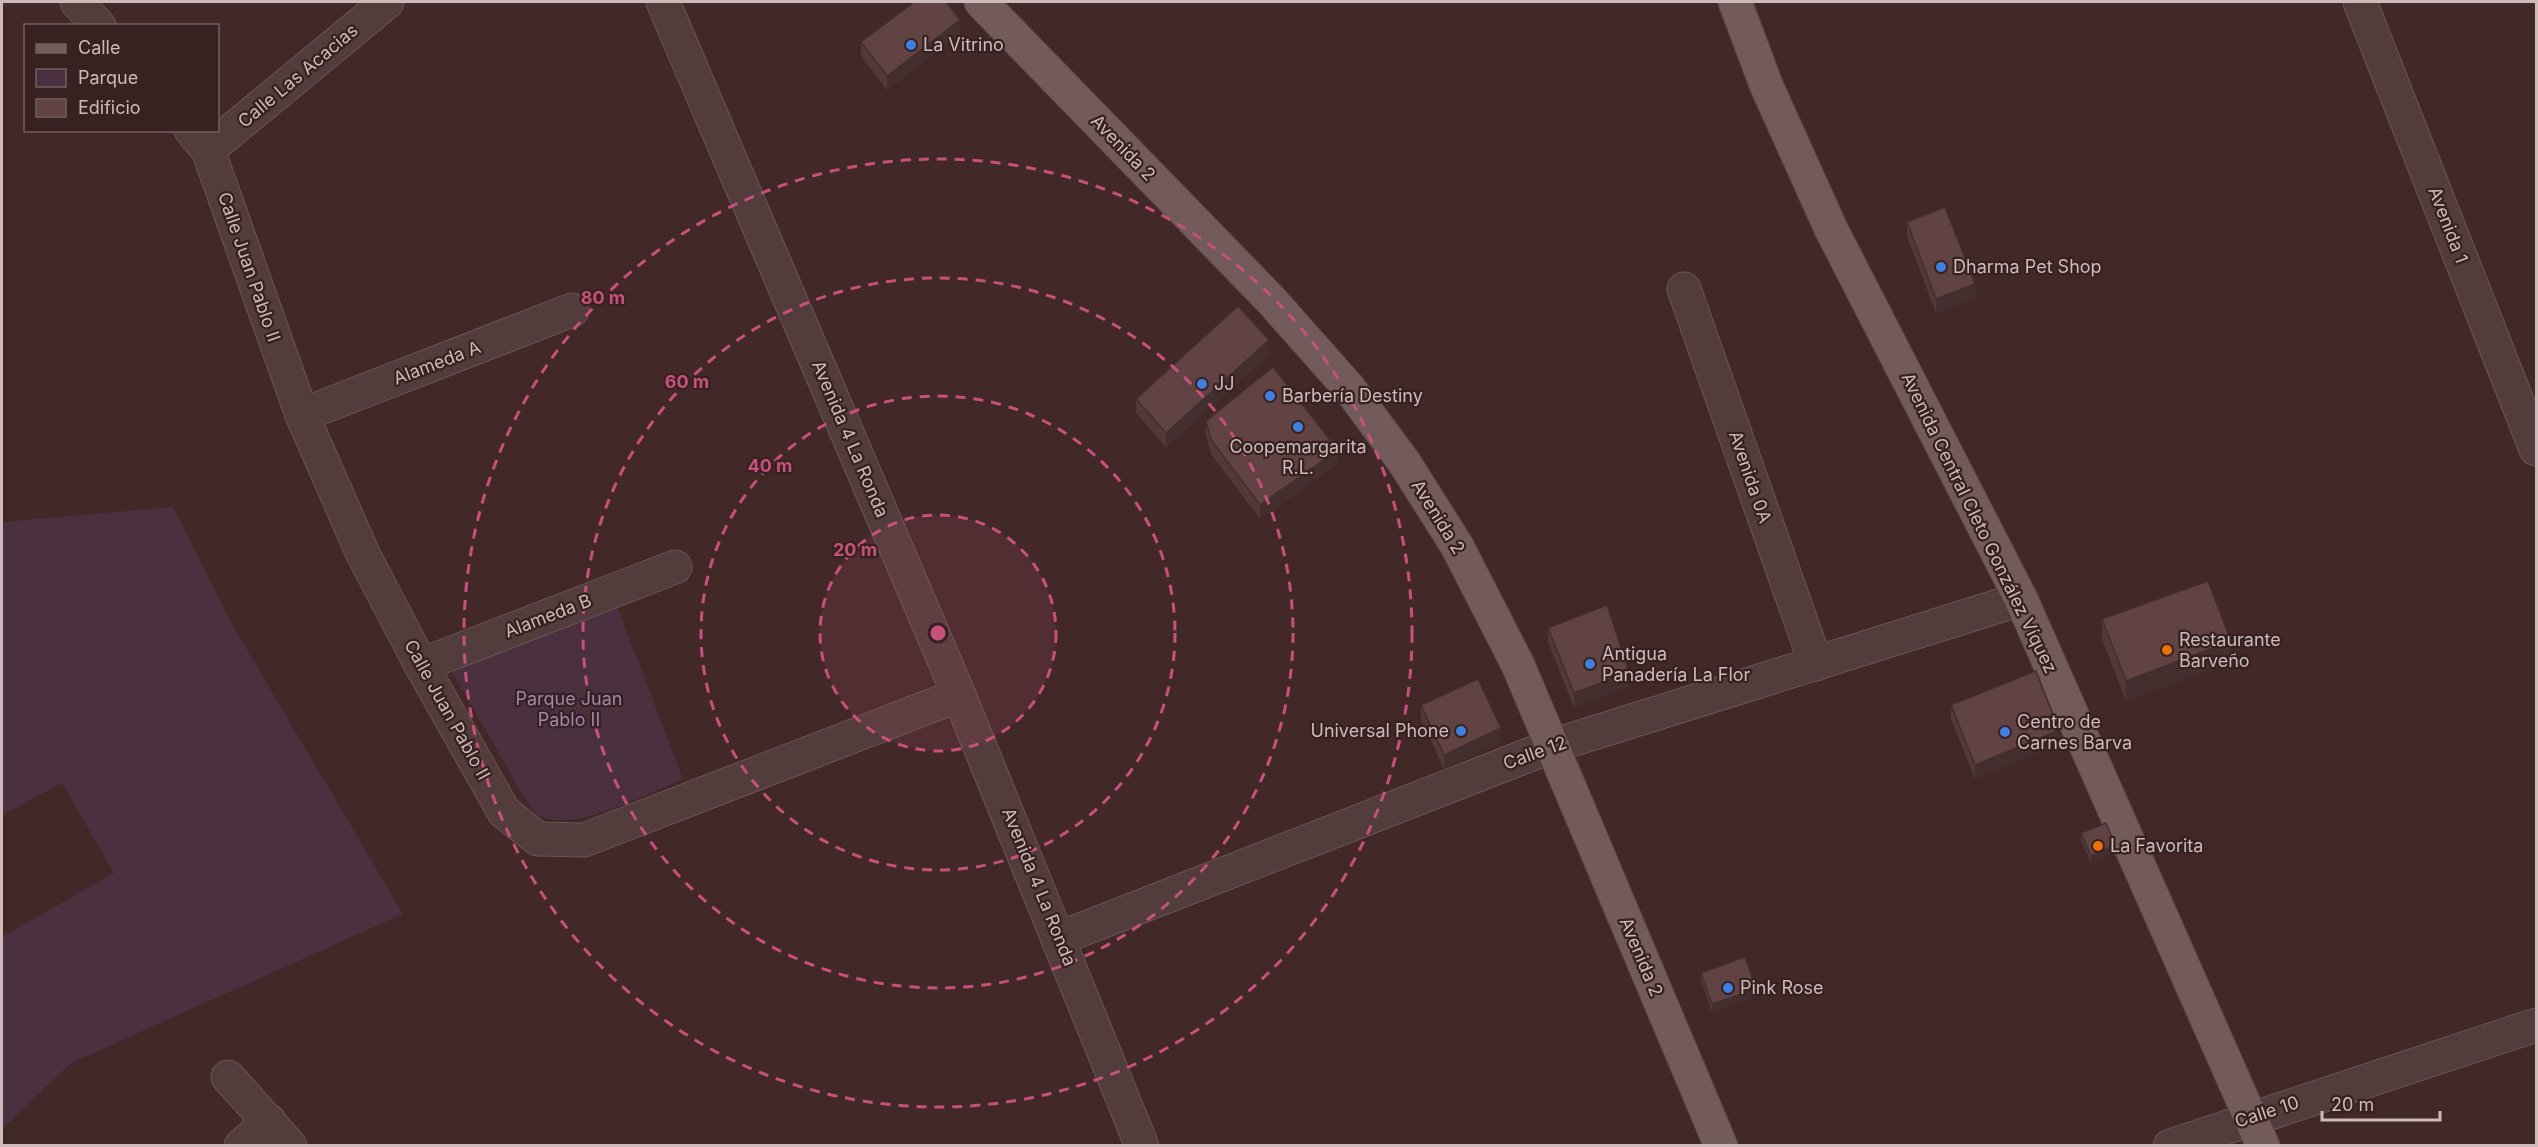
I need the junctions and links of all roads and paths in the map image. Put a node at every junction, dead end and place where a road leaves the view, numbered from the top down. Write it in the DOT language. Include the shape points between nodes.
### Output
graph roads {
  1 [pos="78,2"];
  2 [pos="387,2"];
  3 [pos="663,2"];
  4 [pos="981,2"];
  5 [pos="1735,2"];
  6 [pos="2360,2"];
  7 [pos="97,24"];
  8 [pos="219,125"];
  9 [pos="199,140"];
  10 [pos="1684,289"];
  11 [pos="572,310"];
  12 [pos="302,415"];
  13 [pos="2536,449"];
  14 [pos="675,567"];
  15 [pos="2021,599"];
  16 [pos="1816,664"];
  17 [pos="421,665"];
  18 [pos="959,696"];
  19 [pos="1552,746"];
  20 [pos="1060,938"];
  21 [pos="2536,1025"];
  22 [pos="228,1077"];
  23 [pos="2257,1132"];
  24 [pos="279,1133"];
  25 [pos="241,1146"];
  26 [pos="1143,1146"];
  27 [pos="1721,1146"];
  28 [pos="2170,1146"];
  1 -- 7 [label="street"];
  2 -- 8 [label="street, Calle Las Acacias"];
  3 -- 18 [label="street, Avenida 4 La Ronda"];
  4 -- 19 [label="main road, Avenida 2" via="1271,300 1349,388 1404,462 1457,546 1518,665"];
  5 -- 15 [label="main road, Avenida Central Cleto González Víquez" via="1767,87 1831,229"];
  6 -- 13 [label="street, Avenida 1"];
  9 -- 12 [label="street, Calle Juan Pablo II"];
  10 -- 16 [label="street, Avenida 0A"];
  11 -- 12 [label="street, Alameda A"];
  12 -- 17 [label="street, Calle Juan Pablo II" via="363,554"];
  14 -- 17 [label="street, Alameda B"];
  15 -- 16 [label="street, Calle 12"];
  15 -- 23 [label="main road, Avenida Central Cleto González Víquez"];
  16 -- 19 [label="street, Calle 12"];
  17 -- 18 [label="street, Calle Juan Pablo II" via="504,812 538,839 585,840"];
  18 -- 20 [label="street, Avenida 4 La Ronda"];
  19 -- 20 [label="street, Calle 12"];
  19 -- 27 [label="main road, Avenida 2"];
  20 -- 26 [label="street, Avenida 4 La Ronda"];
  21 -- 23 [label="street, Calle 10"];
  22 -- 24 [label="street"];
  23 -- 28 [label="street, Calle 10"];
  24 -- 25 [label="street"];
}
